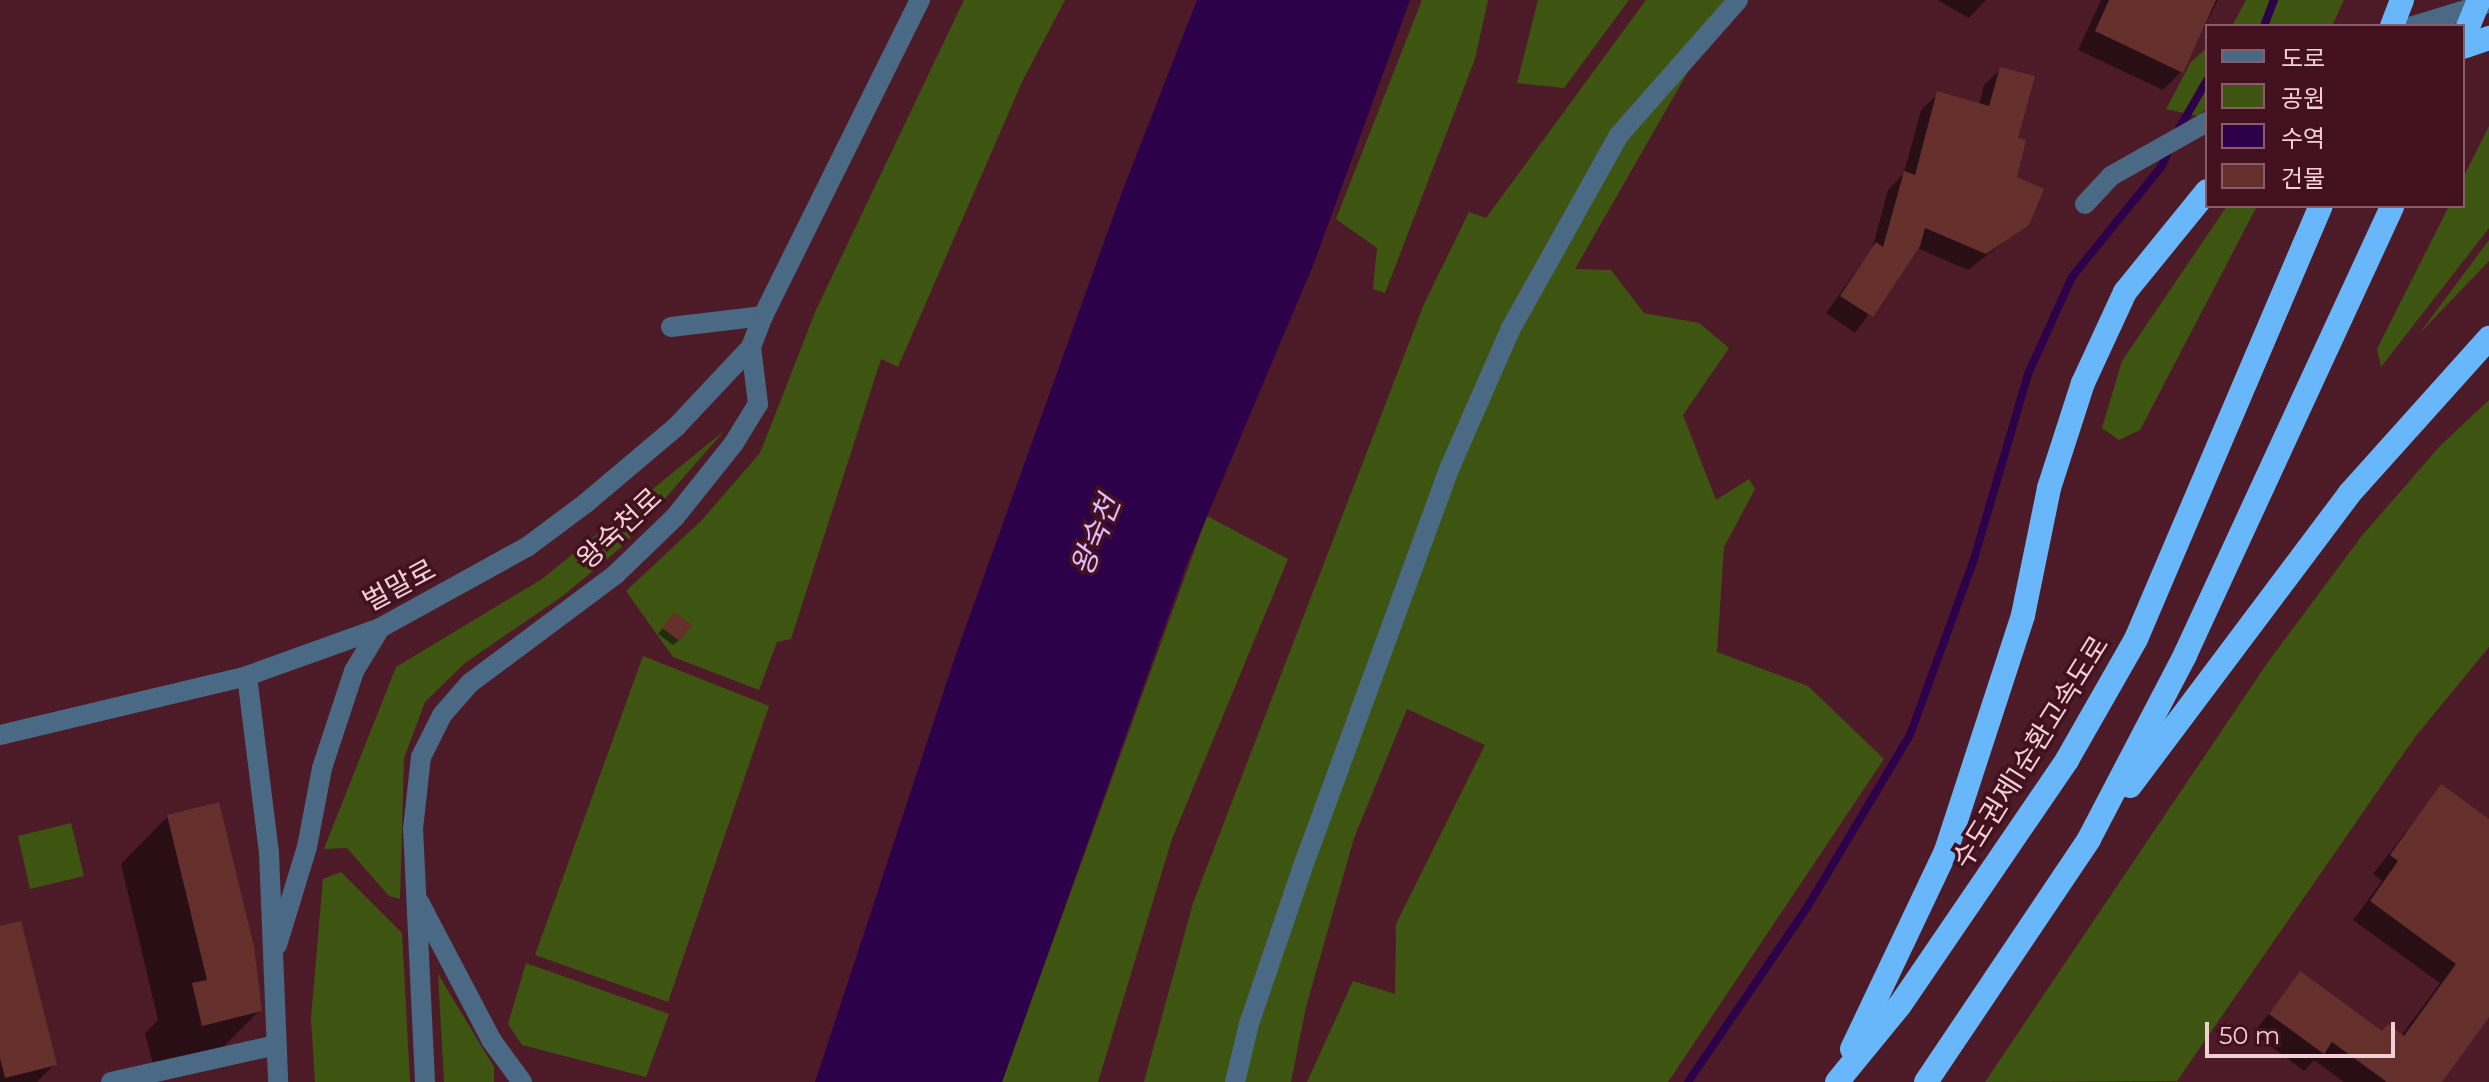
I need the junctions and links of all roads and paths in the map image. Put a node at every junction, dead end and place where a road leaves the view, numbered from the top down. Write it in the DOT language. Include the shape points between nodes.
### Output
graph roads {
  1 [pos="920,0"];
  2 [pos="1738,0"];
  3 [pos="2479,0"];
  4 [pos="2489,3"];
  5 [pos="2401,16"];
  6 [pos="2465,34"];
  7 [pos="2489,38"];
  8 [pos="2465,46"];
  9 [pos="2205,123"];
  10 [pos="2205,193"];
  11 [pos="2085,204"];
  12 [pos="2320,208"];
  13 [pos="2391,208"];
  14 [pos="763,316"];
  15 [pos="671,327"];
  16 [pos="2489,338"];
  17 [pos="751,347"];
  18 [pos="380,628"];
  19 [pos="247,676"];
  20 [pos="0,735"];
  21 [pos="2089,839"];
  22 [pos="415,895"];
  23 [pos="272,960"];
  24 [pos="276,1045"];
  25 [pos="111,1082"];
  26 [pos="278,1082"];
  27 [pos="425,1082"];
  28 [pos="522,1082"];
  29 [pos="1235,1082"];
  30 [pos="1837,1082"];
  31 [pos="1926,1082"];
  1 -- 14 [label="street, 왕숙천로"];
  2 -- 29 [label="street" via="1619,135 1510,330 1450,467 1302,869 1249,1024"];
  3 -- 6 [label="highway, bridge"];
  4 -- 5 [label="street"];
  7 -- 8 [label="highway"];
  9 -- 11 [label="street" via="2111,176"];
  10 -- 30 [label="highway" via="2125,292 2083,383 2049,488 2023,615 1946,851"];
  12 -- 30 [label="highway, 수도권제1순환고속도로" via="2136,639 2067,760 1900,1005"];
  13 -- 21 [label="highway" via="2185,655"];
  14 -- 15 [label="street"];
  14 -- 17 [label="street, 왕숙천로"];
  16 -- 21 [label="highway" via="2349,494"];
  17 -- 18 [label="street, 벌말로" via="676,427 586,503 527,547"];
  17 -- 22 [label="street, 왕숙천로" via="758,404 675,517 616,574 470,683 442,715 421,757 413,829"];
  18 -- 19 [label="street, 벌말로"];
  18 -- 23 [label="street" via="354,671 322,768 307,847"];
  19 -- 20 [label="street, 벌말로"];
  19 -- 23 [label="street" via="269,853"];
  21 -- 31 [label="highway"];
  22 -- 27 [label="street, 왕숙천로"];
  22 -- 28 [label="street" via="492,1041"];
  23 -- 24 [label="street"];
  24 -- 25 [label="street"];
  24 -- 26 [label="street"];
}
